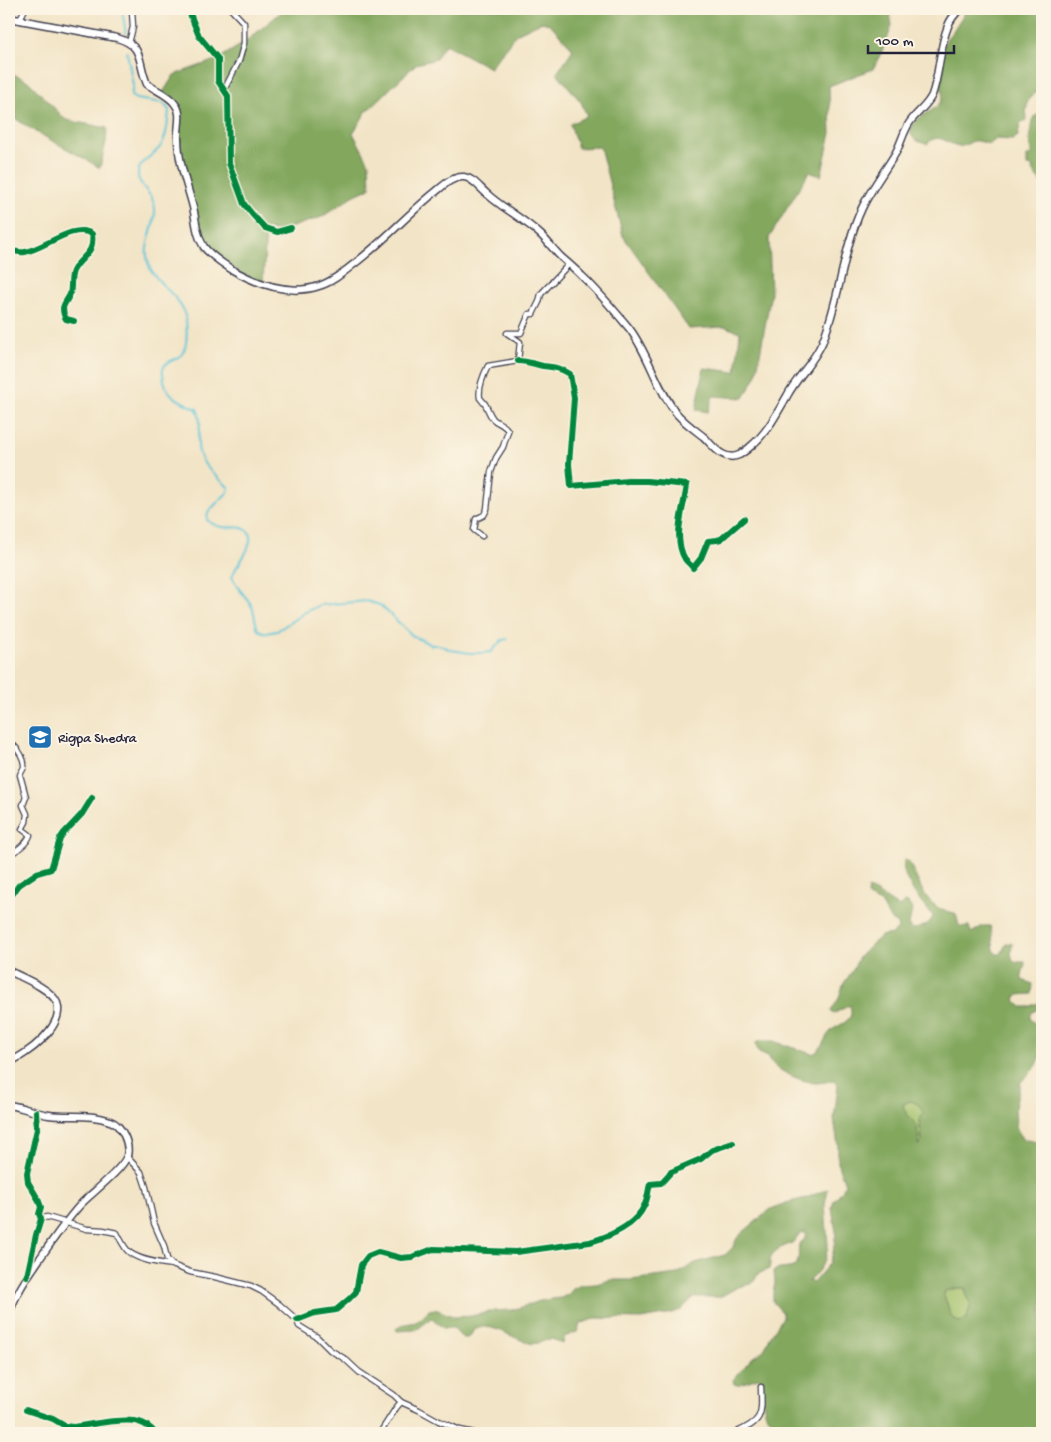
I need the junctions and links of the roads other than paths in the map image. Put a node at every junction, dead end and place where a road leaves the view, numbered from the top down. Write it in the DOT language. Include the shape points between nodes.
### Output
graph roads {
  1 [pos="25,9"];
  2 [pos="133,9"];
  3 [pos="188,9"];
  4 [pos="231,9"];
  5 [pos="960,9"];
  6 [pos="9,18"];
  7 [pos="20,19"];
  8 [pos="129,43"];
  9 [pos="224,90"];
  10 [pos="291,228"];
  11 [pos="9,250"];
  12 [pos="569,264"];
  13 [pos="74,322"];
  14 [pos="518,361"];
  15 [pos="744,520"];
  16 [pos="482,536"];
  17 [pos="9,740"];
  18 [pos="14,746"];
  19 [pos="9,752"];
  20 [pos="92,798"];
  21 [pos="9,855"];
  22 [pos="9,899"];
  23 [pos="9,971"];
  24 [pos="9,1062"];
  25 [pos="9,1105"];
  26 [pos="36,1112"];
  27 [pos="733,1142"];
  28 [pos="127,1157"];
  29 [pos="41,1219"];
  30 [pos="64,1223"];
  31 [pos="172,1265"];
  32 [pos="27,1276"];
  33 [pos="9,1314"];
  34 [pos="297,1320"];
  35 [pos="761,1387"];
  36 [pos="401,1402"];
  37 [pos="26,1410"];
  38 [pos="155,1433"];
  39 [pos="380,1433"];
  40 [pos="474,1433"];
  41 [pos="735,1433"];
  1 -- 7 [label="street"];
  2 -- 8 [label="street"];
  3 -- 9 [label="street" via="199,36 218,58 218,81"];
  4 -- 9 [label="street" via="244,23 244,43"];
  5 -- 12 [label="main road" via="949,23 928,103 908,124 895,153 862,207 819,349 769,427 738,456 720,453 678,415 631,331"];
  6 -- 7 [label="main road"];
  7 -- 8 [label="main road"];
  8 -- 12 [label="main road" via="138,53 146,84 173,101 178,110 179,156 199,237 214,257 244,275 283,289 321,286 371,252 443,186 466,177 540,233"];
  9 -- 10 [label="street" via="228,96 229,163 244,204 266,228 277,232"];
  11 -- 13 [label="street" via="30,251 78,231 92,234 92,246 74,269 63,309 66,319"];
  12 -- 14 [label="street" via="541,294 536,310 529,314 521,333 507,333 520,342"];
  14 -- 15 [label="street" via="557,368 570,374 574,398 569,464 571,486 628,481 687,485 680,542 685,559 693,568 702,558 708,541 721,538"];
  14 -- 16 [label="street" via="488,366 480,389 480,398 490,415 508,431 490,472 487,509 476,519 474,530"];
  17 -- 18 [label="street"];
  18 -- 19 [label="street"];
  18 -- 21 [label="street" via="24,767 20,775 26,797 26,822 22,829 30,835"];
  20 -- 22 [label="street" via="60,839 50,869 19,885"];
  23 -- 24 [label="main road" via="52,996 58,1011 45,1037"];
  25 -- 26 [label="main road"];
  26 -- 28 [label="main road" via="112,1121 124,1135"];
  26 -- 29 [label="street" via="37,1129 27,1173 28,1182 41,1207"];
  27 -- 34 [label="street" via="671,1172 661,1183 650,1184 645,1204 636,1218 601,1239 516,1252 433,1249 402,1258 378,1252 368,1256 360,1265 356,1292 336,1310"];
  28 -- 30 [label="main road"];
  28 -- 31 [label="street" via="141,1172 154,1223 166,1259"];
  29 -- 30 [label="street" via="47,1217"];
  29 -- 32 [label="street"];
  30 -- 31 [label="street" via="87,1230 117,1233 132,1255"];
  30 -- 32 [label="main road"];
  31 -- 34 [label="street" via="251,1286"];
  32 -- 33 [label="main road"];
  34 -- 36 [label="street" via="299,1326"];
  35 -- 41 [label="street" via="760,1415 755,1423"];
  36 -- 39 [label="street"];
  36 -- 40 [label="street" via="439,1422"];
  37 -- 38 [label="street" via="65,1426 138,1421 150,1426"];
}
